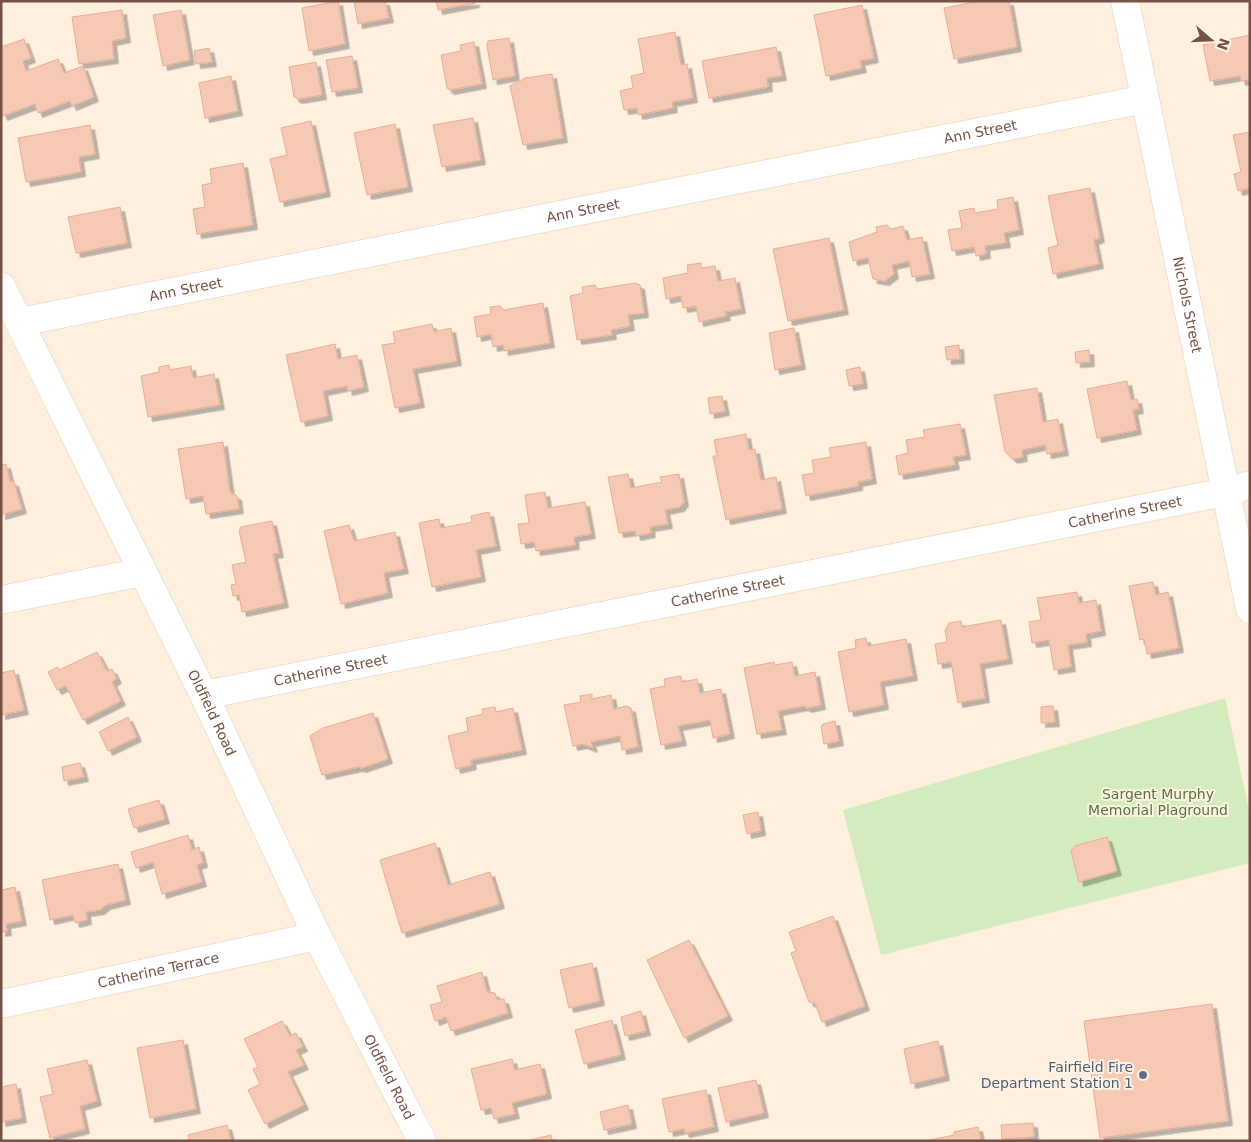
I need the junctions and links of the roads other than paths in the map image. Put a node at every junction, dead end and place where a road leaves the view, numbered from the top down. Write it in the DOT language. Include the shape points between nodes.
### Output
graph roads {
  1 [pos="1125,1"];
  2 [pos="1145,99"];
  3 [pos="1,286"];
  4 [pos="20,322"];
  5 [pos="1237,488"];
  6 [pos="142,572"];
  7 [pos="1,600"];
  8 [pos="1250,609"];
  9 [pos="204,695"];
  10 [pos="317,936"];
  11 [pos="1,1004"];
  12 [pos="422,1141"];
  1 -- 2 [label="street, Nichols Street"];
  2 -- 4 [label="street, Ann Street"];
  2 -- 5 [label="street, Nichols Street"];
  3 -- 4 [label="street, Oldfield Road"];
  4 -- 6 [label="street, Oldfield Road"];
  5 -- 8 [label="street, Nichols Street"];
  5 -- 9 [label="street, Catherine Street"];
  6 -- 7 [label="street"];
  6 -- 9 [label="street, Oldfield Road"];
  9 -- 10 [label="street, Oldfield Road"];
  10 -- 11 [label="street, Catherine Terrace"];
  10 -- 12 [label="street, Oldfield Road"];
}
